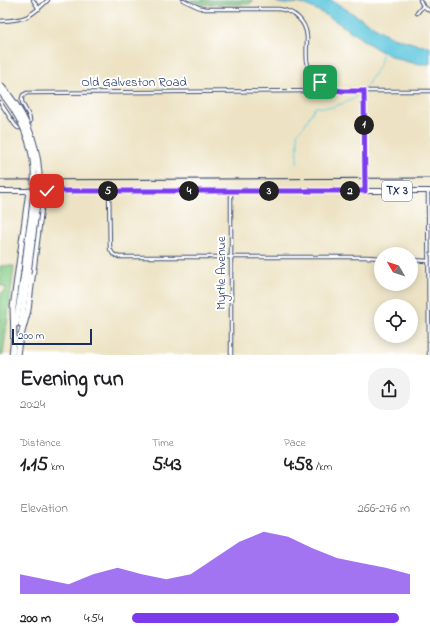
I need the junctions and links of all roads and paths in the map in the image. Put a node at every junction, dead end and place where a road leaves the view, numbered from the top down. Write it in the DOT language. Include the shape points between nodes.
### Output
graph roads {
  1 [pos="33,0"];
  2 [pos="48,0"];
  3 [pos="183,0"];
  4 [pos="420,0"];
  5 [pos="424,6"];
  6 [pos="39,9"];
  7 [pos="430,11"];
  8 [pos="417,13"];
  9 [pos="0,21"];
  10 [pos="320,82"];
  11 [pos="0,85"];
  12 [pos="364,91"];
  13 [pos="430,91"];
  14 [pos="0,92"];
  15 [pos="0,102"];
  16 [pos="0,191"];
  17 [pos="29,191"];
  18 [pos="43,191"];
  19 [pos="109,191"];
  20 [pos="231,191"];
  21 [pos="365,191"];
  22 [pos="429,191"];
  23 [pos="23,237"];
  24 [pos="38,237"];
  25 [pos="232,257"];
  26 [pos="374,258"];
  27 [pos="418,260"];
  28 [pos="428,261"];
  29 [pos="26,273"];
  30 [pos="14,339"];
  31 [pos="19,342"];
  32 [pos="12,355"];
  33 [pos="17,355"];
  34 [pos="231,355"];
  35 [pos="429,355"];
  1 -- 6 [label="street"];
  2 -- 6 [label="street"];
  3 -- 10 [label="street" via="205,9 284,9 292,13 299,18 304,27 308,65"];
  4 -- 5 [label="street"];
  5 -- 7 [label="street"];
  5 -- 8 [label="street"];
  6 -- 9 [label="street" via="26,18"];
  10 -- 12 [label="street" via="337,90"];
  10 -- 15 [label="street, Old Galveston Road" via="312,90 305,91 27,93 21,100 30,116 30,122 28,126 21,128 15,125"];
  11 -- 29 [label="highway, bridge" via="24,120 33,141 39,174"];
  12 -- 13 [label="street"];
  12 -- 21 [label="street"];
  14 -- 29 [label="highway, bridge" via="24,129 34,168 34,195"];
  16 -- 17 [label="main road, TX 3"];
  17 -- 18 [label="main road, TX 3"];
  17 -- 23 [label="highway"];
  18 -- 19 [label="main road, TX 3"];
  18 -- 24 [label="highway"];
  19 -- 20 [label="main road, TX 3"];
  19 -- 25 [label="street" via="110,249 113,254 119,257"];
  20 -- 21 [label="main road, TX 3"];
  20 -- 25 [label="street, Myrtle Avenue"];
  21 -- 22 [label="main road, TX 3"];
  22 -- 28 [label="street"];
  23 -- 24 [label="highway" via="31,233"];
  23 -- 30 [label="highway" via="13,308"];
  24 -- 31 [label="highway" via="28,310"];
  25 -- 26 [label="street"];
  25 -- 34 [label="street, Myrtle Avenue"];
  27 -- 28 [label="street"];
  28 -- 35 [label="street"];
  29 -- 30 [label="highway"];
  29 -- 31 [label="highway"];
  30 -- 32 [label="highway"];
  31 -- 33 [label="highway"];
}
